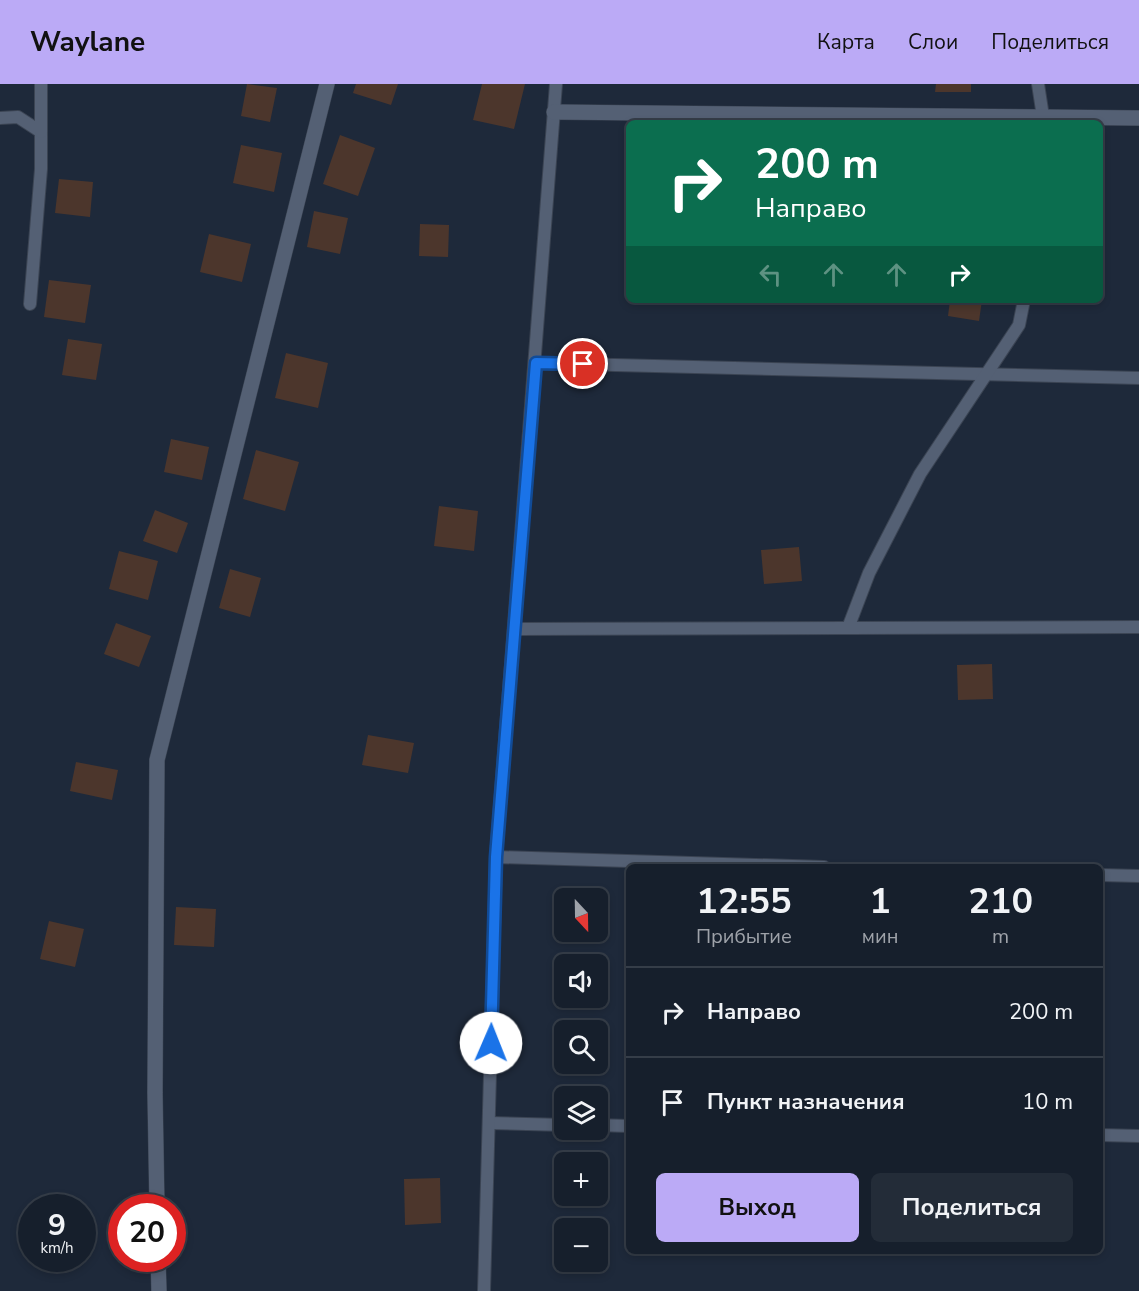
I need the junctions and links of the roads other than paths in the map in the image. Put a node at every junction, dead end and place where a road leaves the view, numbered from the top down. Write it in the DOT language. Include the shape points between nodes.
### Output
graph roads {
  1 [pos="41,84"];
  2 [pos="327,84"];
  3 [pos="556,84"];
  4 [pos="1038,84"];
  5 [pos="554,112"];
  6 [pos="0,118"];
  7 [pos="1139,118"];
  8 [pos="1044,120"];
  9 [pos="40,132"];
  10 [pos="1023,303"];
  11 [pos="30,304"];
  12 [pos="536,363"];
  13 [pos="986,374"];
  14 [pos="1139,378"];
  15 [pos="1139,627"];
  16 [pos="848,628"];
  17 [pos="515,629"];
  18 [pos="496,857"];
  19 [pos="726,864"];
  20 [pos="1103,875"];
  21 [pos="1139,876"];
  22 [pos="489,1123"];
  23 [pos="554,1125"];
  24 [pos="608,1125"];
  25 [pos="626,1126"];
  26 [pos="1103,1135"];
  27 [pos="1139,1136"];
  28 [pos="157,1194"];
  29 [pos="158,1272"];
  30 [pos="159,1291"];
  31 [pos="484,1291"];
  1 -- 9 [label="lane"];
  2 -- 28 [label="street" via="157,760"];
  3 -- 5 [label="lane"];
  4 -- 8 [label="lane"];
  5 -- 8 [label="street"];
  5 -- 12 [label="lane"];
  6 -- 9 [label="lane" via="18,117"];
  7 -- 8 [label="street"];
  9 -- 11 [label="lane" via="41,170"];
  10 -- 13 [label="lane" via="1019,325"];
  12 -- 13 [label="lane"];
  12 -- 17 [label="lane"];
  13 -- 14 [label="lane"];
  13 -- 16 [label="lane" via="920,474 869,573"];
  15 -- 16 [label="lane"];
  16 -- 17 [label="lane"];
  17 -- 18 [label="lane"];
  18 -- 19 [label="lane"];
  18 -- 22 [label="lane"];
  20 -- 21 [label="lane"];
  22 -- 23 [label="lane"];
  22 -- 31 [label="lane"];
  24 -- 25 [label="lane"];
  26 -- 27 [label="lane"];
  29 -- 30 [label="street"];
}
